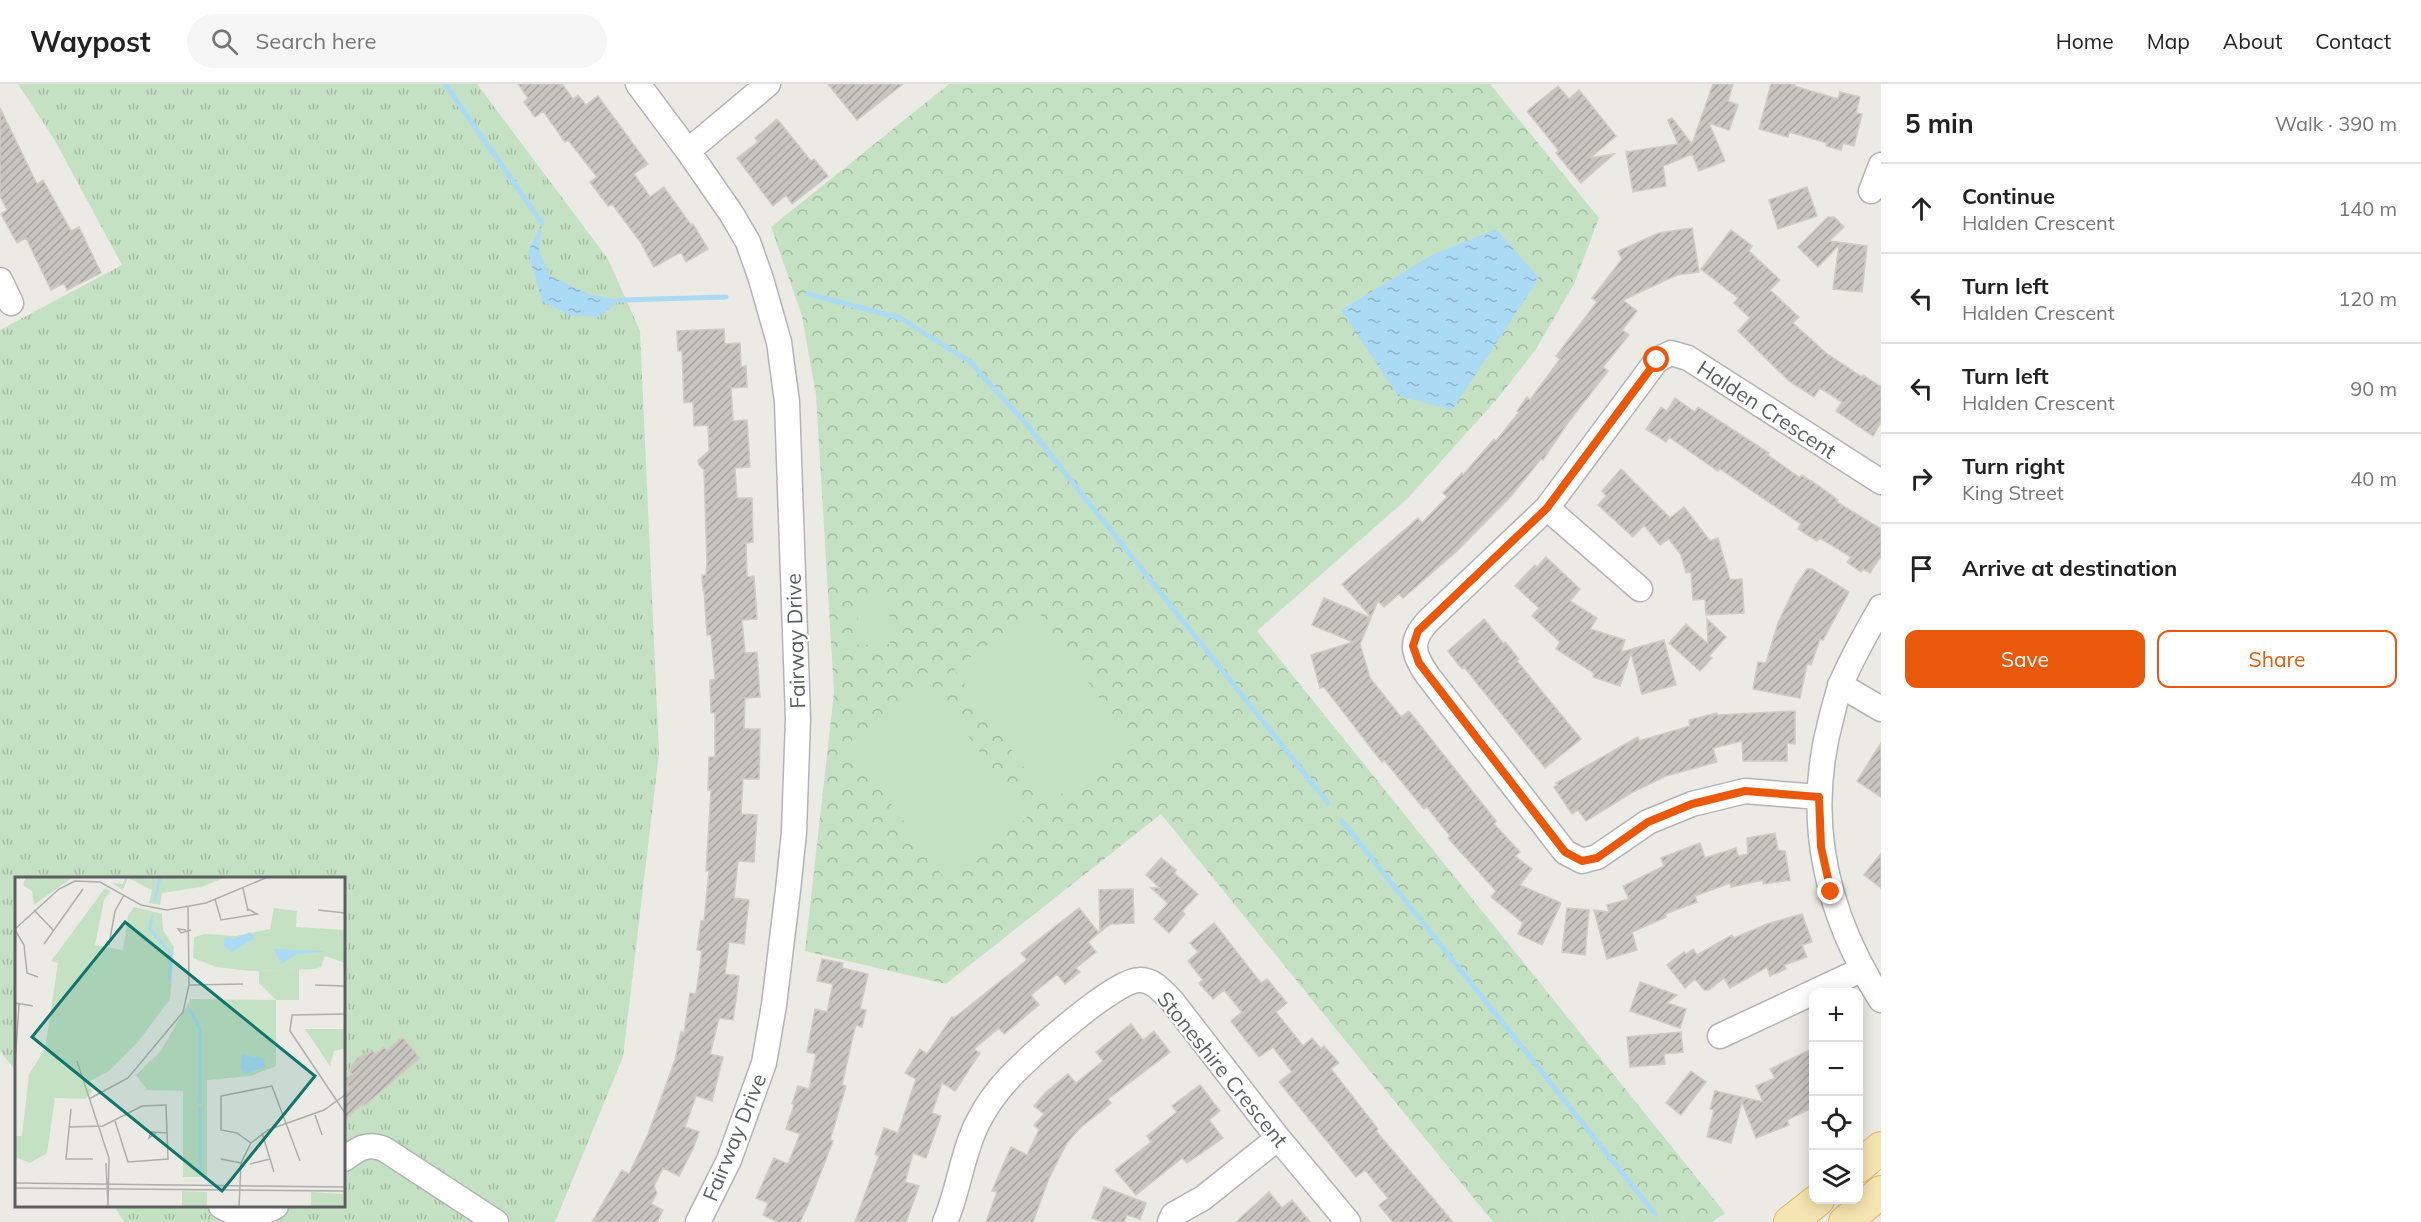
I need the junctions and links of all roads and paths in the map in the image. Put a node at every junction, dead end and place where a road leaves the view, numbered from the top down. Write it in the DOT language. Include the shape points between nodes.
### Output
graph roads {
  1 [pos="638,84"];
  2 [pos="768,84"];
  3 [pos="695,145"];
  4 [pos="1881,165"];
  5 [pos="1871,192"];
  6 [pos="0,280"];
  7 [pos="11,303"];
  8 [pos="1881,482"];
  9 [pos="1547,508"];
  10 [pos="1640,589"];
  11 [pos="1881,607"];
  12 [pos="1840,685"];
  13 [pos="1881,709"];
  14 [pos="1819,797"];
  15 [pos="1862,970"];
  16 [pos="1881,1000"];
  17 [pos="1720,1036"];
  18 [pos="1278,1138"];
  19 [pos="1881,1148"];
  20 [pos="345,1158"];
  21 [pos="1863,1163"];
  22 [pos="1881,1192"];
  23 [pos="1203,1198"];
  24 [pos="1813,1204"];
  25 [pos="224,1207"];
  26 [pos="273,1207"];
  27 [pos="496,1222"];
  28 [pos="698,1222"];
  29 [pos="945,1222"];
  30 [pos="1170,1222"];
  31 [pos="1197,1222"];
  32 [pos="1348,1222"];
  33 [pos="1790,1222"];
  34 [pos="1845,1222"];
  1 -- 3 [label="street, Fairway Drive"];
  2 -- 3 [label="street"];
  3 -- 28 [label="street, Fairway Drive" via="748,243 779,342 787,402 798,719 793,844 764,1063 729,1160"];
  4 -- 5 [label="street"];
  6 -- 7 [label="street"];
  8 -- 9 [label="street, Halden Crescent" via="1688,358 1671,353 1657,360"];
  9 -- 10 [label="street"];
  9 -- 14 [label="street, Halden Crescent" via="1418,631 1413,646 1428,676 1565,852 1582,861 1597,858 1648,822 1692,804 1745,791"];
  11 -- 12 [label="street"];
  12 -- 13 [label="street"];
  12 -- 14 [label="street" via="1825,743"];
  14 -- 15 [label="street" via="1821,847 1831,892 1842,928"];
  15 -- 16 [label="street"];
  15 -- 17 [label="street"];
  18 -- 23 [label="street"];
  18 -- 29 [label="street, Stoneshire Crescent" via="1158,987 1141,979 1128,981 1109,992 1027,1061 991,1100 977,1124"];
  18 -- 32 [label="street, Stoneshire Crescent"];
  19 -- 21 [label="main road"];
  20 -- 27 [label="street" via="368,1145 384,1149"];
  22 -- 34 [label="main road"];
  23 -- 30 [label="street" via="1173,1215"];
  23 -- 31 [label="street"];
  24 -- 33 [label="main road"];
  25 -- 26 [label="street" via="258,1213"];
}
